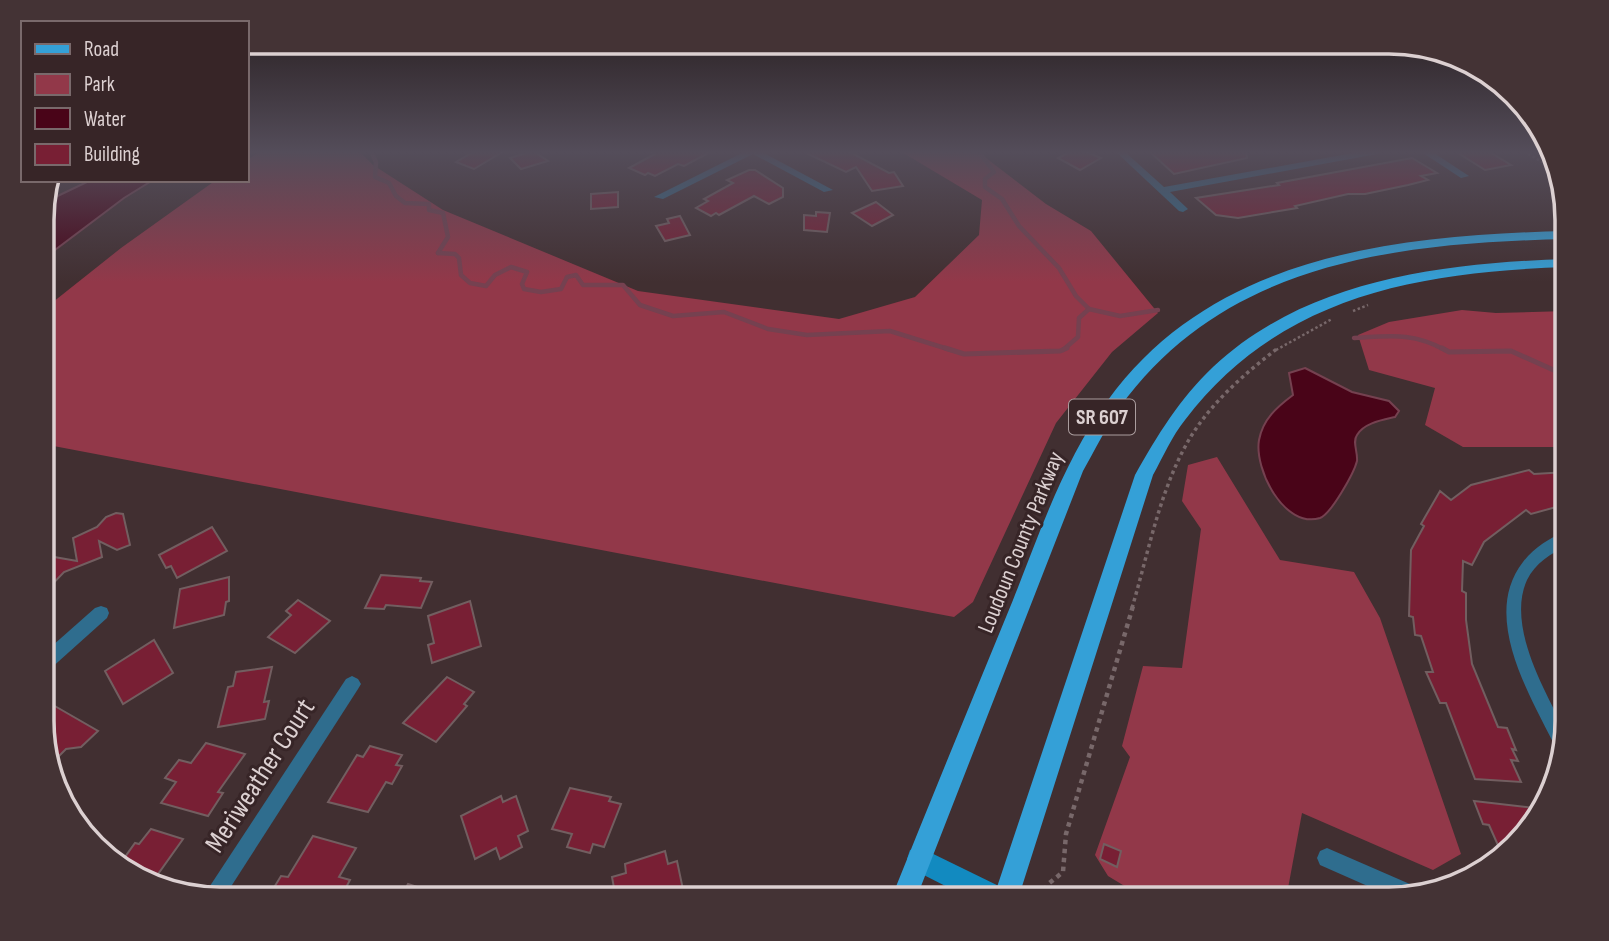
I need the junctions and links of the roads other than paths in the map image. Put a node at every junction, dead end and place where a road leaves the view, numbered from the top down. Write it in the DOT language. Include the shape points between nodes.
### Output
graph roads {
  1 [pos="665,195"];
  2 [pos="1167,195"];
  3 [pos="659,198"];
  4 [pos="1183,209"];
  5 [pos="1554,235"];
  6 [pos="1554,264"];
  7 [pos="1554,542"];
  8 [pos="101,613"];
  9 [pos="54,656"];
  10 [pos="352,684"];
  11 [pos="1554,726"];
  12 [pos="1327,858"];
  13 [pos="919,859"];
  14 [pos="908,886"];
  15 [pos="973,886"];
  16 [pos="1009,886"];
  17 [pos="1391,886"];
  18 [pos="220,887"];
  1 -- 3 [label="street"];
  2 -- 4 [label="street"];
  5 -- 13 [label="main road, Loudoun County Parkway / SR 607" via="1428,242 1328,261 1245,292 1181,331 1149,359 1102,417 1074,471"];
  6 -- 16 [label="main road, SR 607" via="1465,268 1397,280 1339,297 1254,340 1189,400 1144,475"];
  7 -- 11 [label="street" via="1529,561 1517,582 1512,606 1522,662"];
  8 -- 9 [label="street"];
  10 -- 18 [label="street, Meriweather Court"];
  12 -- 17 [label="street"];
  13 -- 14 [label="main road, Loudoun County Parkway / SR 607"];
  13 -- 15 [label="street"];
}
